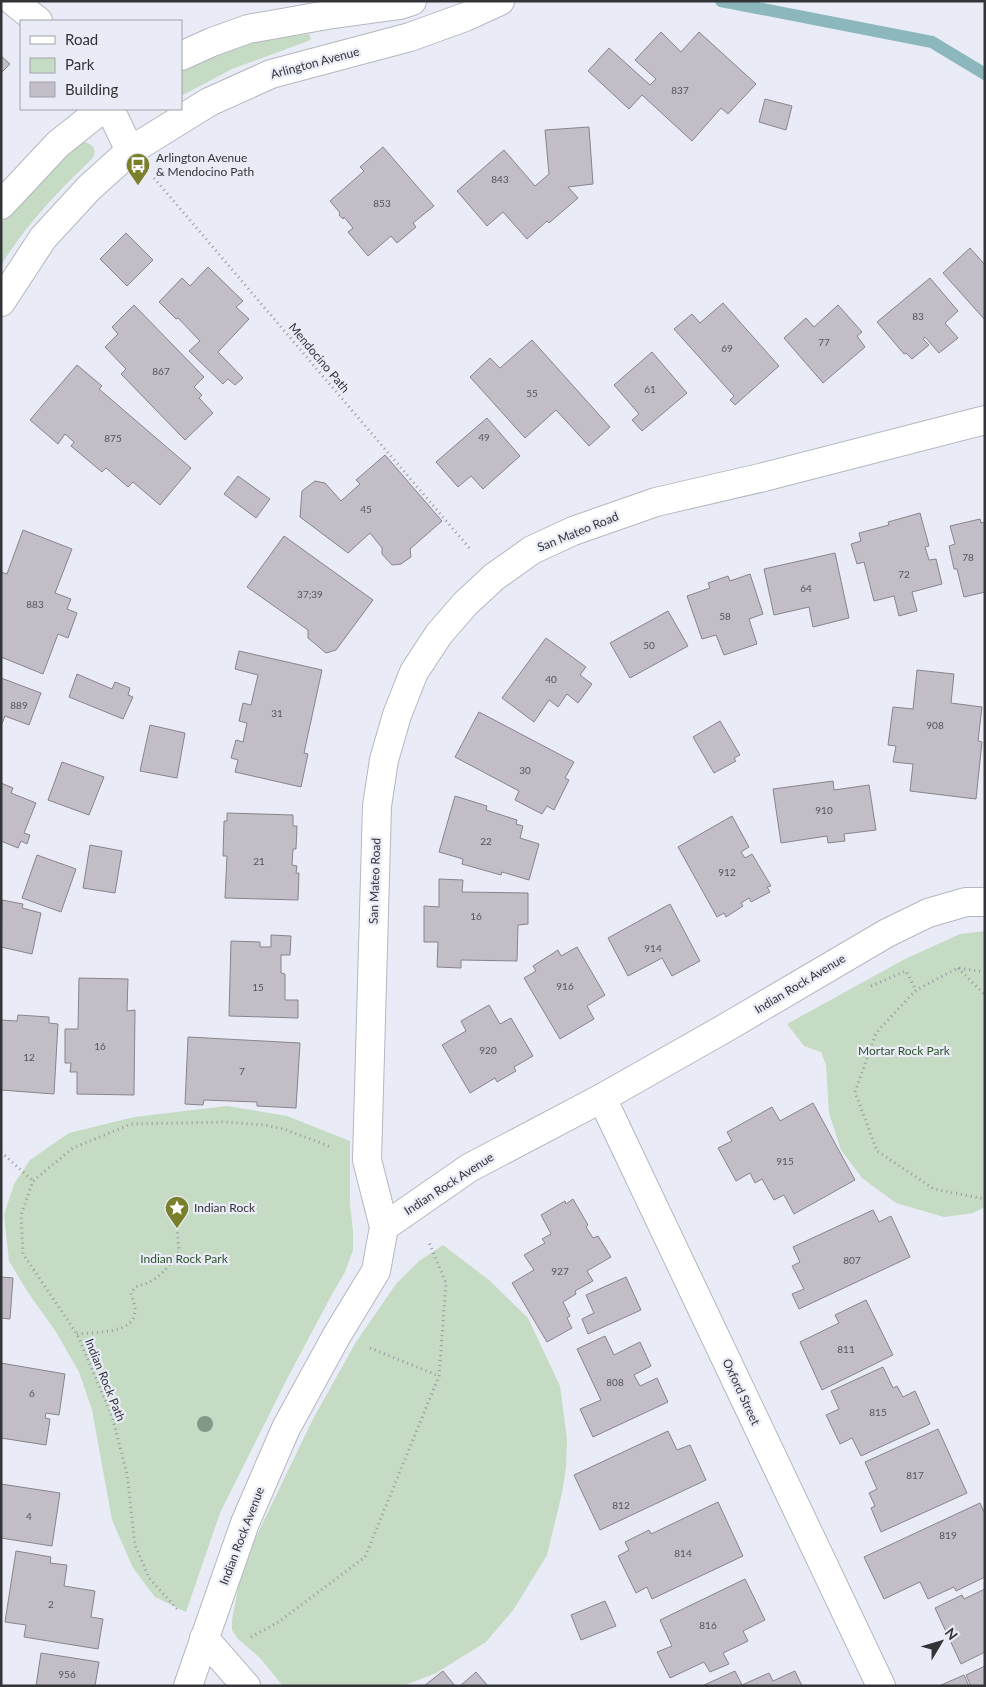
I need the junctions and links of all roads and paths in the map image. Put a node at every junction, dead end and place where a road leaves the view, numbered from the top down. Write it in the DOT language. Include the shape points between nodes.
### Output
graph roads {
  1 [pos="13,1"];
  2 [pos="412,1"];
  3 [pos="500,1"];
  4 [pos="37,20"];
  5 [pos="182,56"];
  6 [pos="101,110"];
  7 [pos="110,110"];
  8 [pos="130,151"];
  9 [pos="1,205"];
  10 [pos="1,302"];
  11 [pos="985,420"];
  12 [pos="494,577"];
  13 [pos="985,902"];
  14 [pos="958,968"];
  15 [pos="985,972"];
  16 [pos="867,988"];
  17 [pos="916,990"];
  18 [pos="985,995"];
  19 [pos="602,1098"];
  20 [pos="1,1152"];
  21 [pos="367,1160"];
  22 [pos="33,1181"];
  23 [pos="985,1199"];
  24 [pos="414,1206"];
  25 [pos="384,1227"];
  26 [pos="177,1229"];
  27 [pos="77,1334"];
  28 [pos="337,1335"];
  29 [pos="439,1376"];
  30 [pos="204,1638"];
  31 [pos="250,1638"];
  32 [pos="188,1686"];
  33 [pos="246,1686"];
  34 [pos="881,1686"];
  1 -- 4 [label="street"];
  2 -- 5 [label="street" via="248,30"];
  3 -- 8 [label="street, Arlington Avenue" via="410,37 271,74 209,102"];
  6 -- 9 [label="street" via="58,144"];
  7 -- 8 [label="street"];
  8 -- 10 [label="street, Arlington Avenue" via="89,188 43,238"];
  8 -- 12 [label="path, Mendocino Path"];
  11 -- 12 [label="street, San Mateo Road" via="656,502 573,531 532,550"];
  12 -- 21 [label="street, San Mateo Road" via="439,634 414,672 384,760 377,806"];
  13 -- 19 [label="street, Indian Rock Avenue" via="966,902 928,914 887,933"];
  14 -- 15 [label="path"];
  14 -- 17 [label="path"];
  14 -- 18 [label="path"];
  16 -- 17 [label="path" via="906,972"];
  17 -- 23 [label="path" via="876,1033 855,1092 878,1151 934,1189"];
  19 -- 24 [label="street, Indian Rock Avenue" via="469,1168"];
  19 -- 34 [label="street, Oxford Street"];
  20 -- 22 [label="path"];
  21 -- 22 [label="path" via="284,1129 264,1125 225,1122 131,1124 73,1148"];
  21 -- 25 [label="street, San Mateo Road"];
  22 -- 27 [label="path, Indian Rock Path" via="21,1215 23,1254"];
  24 -- 25 [label="street, Indian Rock Avenue"];
  24 -- 29 [label="path" via="446,1283"];
  25 -- 28 [label="street, Indian Rock Avenue" via="376,1271"];
  26 -- 27 [label="path" via="179,1250 167,1268 147,1284 135,1287 131,1293 135,1310 132,1321 126,1327 113,1331"];
  27 -- 30 [label="path, Indian Rock Path" via="112,1416 127,1474 135,1545 149,1578"];
  28 -- 29 [label="path"];
  28 -- 30 [label="street, Indian Rock Avenue" via="286,1428 245,1524"];
  29 -- 31 [label="path" via="365,1557 277,1623"];
  30 -- 32 [label="street, Indian Rock Avenue"];
  30 -- 33 [label="street"];
}
